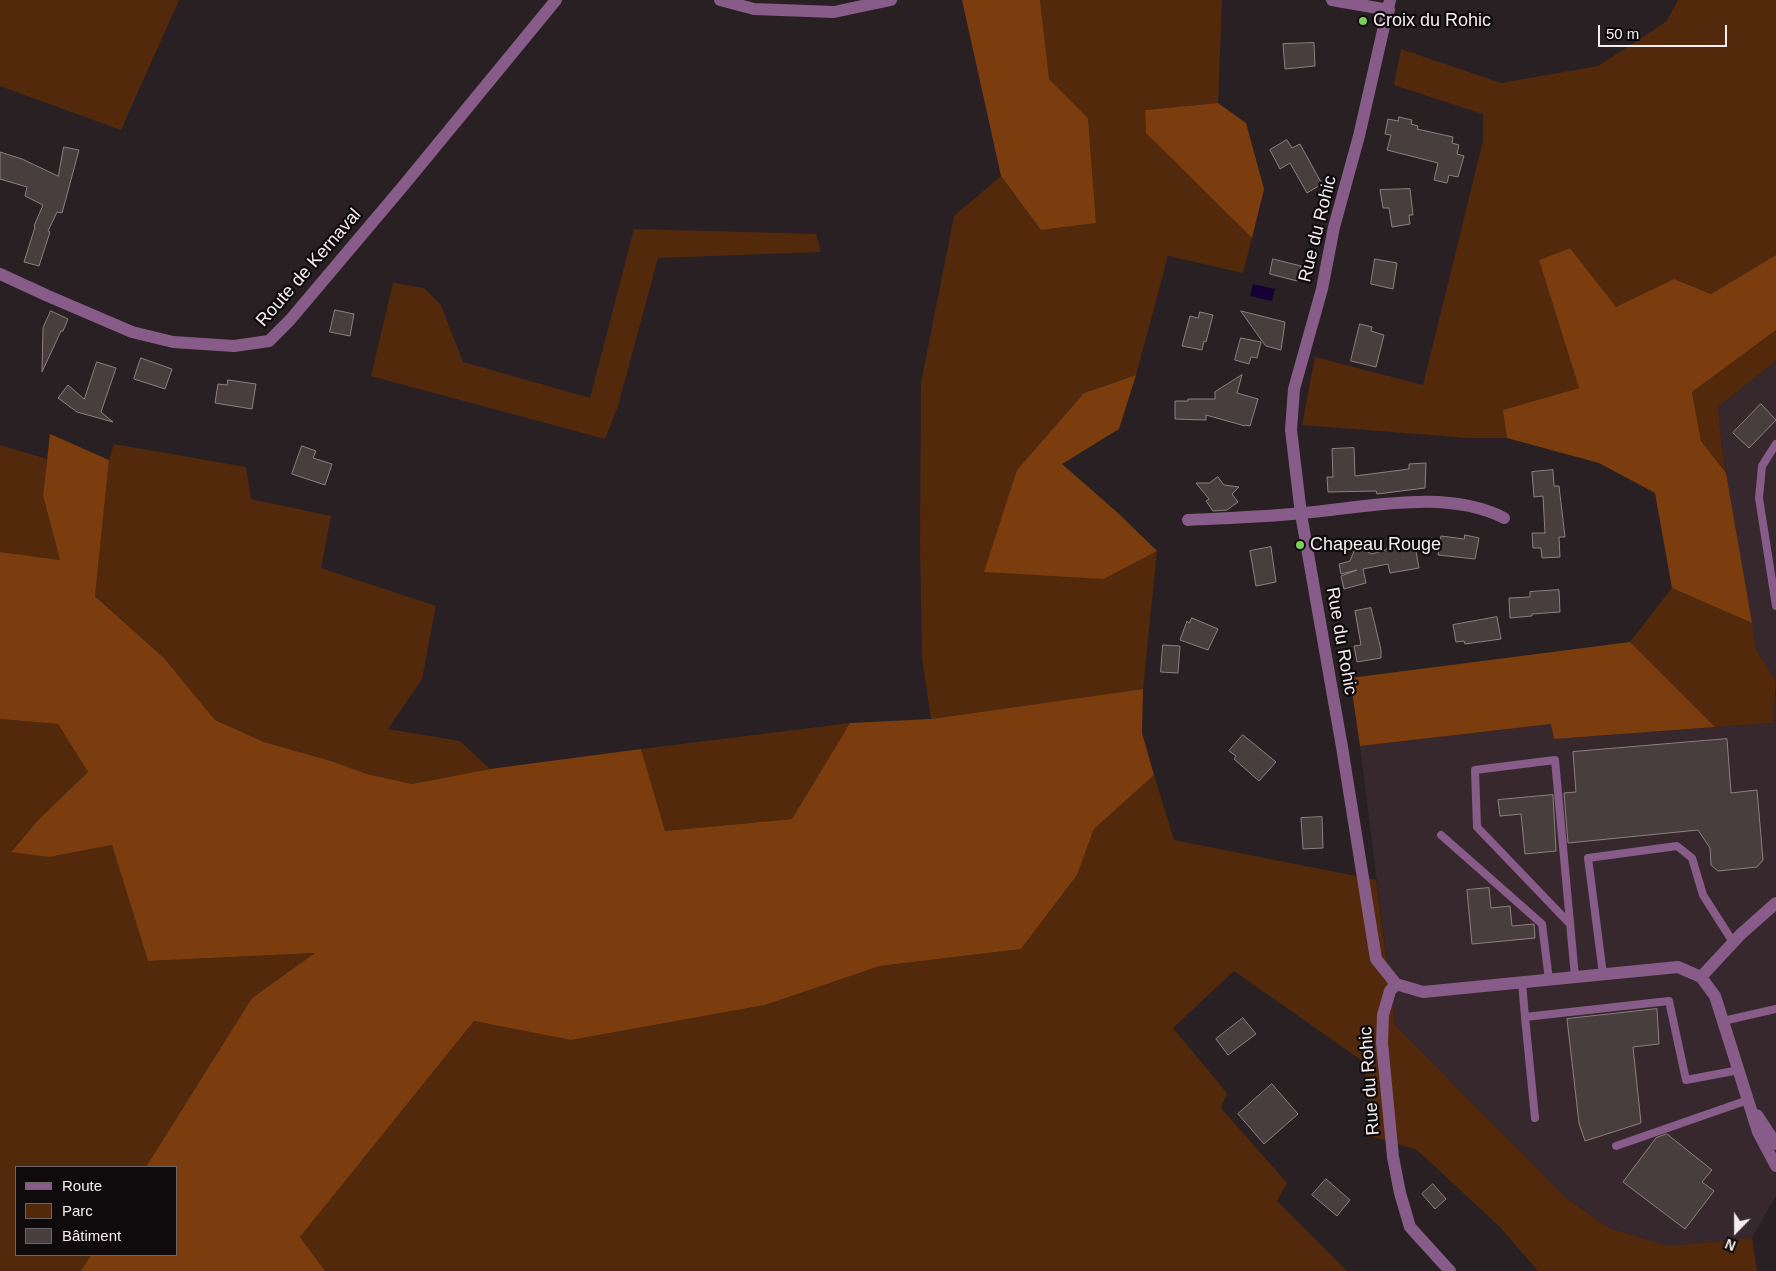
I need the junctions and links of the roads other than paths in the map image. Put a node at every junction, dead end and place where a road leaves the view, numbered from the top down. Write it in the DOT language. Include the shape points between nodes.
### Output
graph roads {
  1 [pos="556,0"];
  2 [pos="720,0"];
  3 [pos="891,0"];
  4 [pos="1332,0"];
  5 [pos="1390,5"];
  6 [pos="0,274"];
  7 [pos="1776,444"];
  8 [pos="1301,514"];
  9 [pos="1504,518"];
  10 [pos="1188,520"];
  11 [pos="1776,606"];
  12 [pos="1441,835"];
  13 [pos="1776,903"];
  14 [pos="1570,924"];
  15 [pos="1733,942"];
  16 [pos="1603,974"];
  17 [pos="1575,977"];
  18 [pos="1701,978"];
  19 [pos="1549,980"];
  20 [pos="1522,982"];
  21 [pos="1396,984"];
  22 [pos="1776,1009"];
  23 [pos="1525,1018"];
  24 [pos="1723,1021"];
  25 [pos="1739,1070"];
  26 [pos="1748,1100"];
  27 [pos="1535,1118"];
  28 [pos="1776,1144"];
  29 [pos="1616,1146"];
  30 [pos="1776,1166"];
  31 [pos="1450,1271"];
  1 -- 6 [label="street, Route de Kernaval" via="290,320 268,341 234,346 173,342 132,332"];
  2 -- 3 [label="street" via="754,9 834,12"];
  4 -- 5 [label="street"];
  5 -- 8 [label="street, Rue du Rohic" via="1350,174 1334,227 1322,288 1294,389 1291,430"];
  7 -- 11 [label="lane" via="1762,466 1758,498"];
  8 -- 9 [label="street" via="1405,503 1443,503 1476,507"];
  8 -- 10 [label="street"];
  8 -- 21 [label="street, Rue du Rohic" via="1376,959"];
  12 -- 19 [label="lane" via="1542,924"];
  13 -- 15 [label="street"];
  14 -- 14 [label="lane" via="1555,760 1475,770 1477,826"];
  14 -- 17 [label="lane"];
  15 -- 16 [label="lane" via="1703,895 1692,858 1677,846 1588,858"];
  15 -- 18 [label="street"];
  16 -- 17 [label="street"];
  16 -- 18 [label="street" via="1678,967"];
  17 -- 19 [label="street"];
  18 -- 24 [label="street" via="1715,996"];
  19 -- 20 [label="street"];
  20 -- 21 [label="street" via="1423,992"];
  20 -- 23 [label="lane"];
  21 -- 31 [label="street, Rue du Rohic" via="1390,991 1382,1015 1393,1157 1410,1227"];
  22 -- 24 [label="lane"];
  23 -- 25 [label="lane" via="1669,1001 1686,1080"];
  23 -- 27 [label="lane"];
  24 -- 25 [label="street"];
  25 -- 26 [label="street"];
  26 -- 28 [label="street"];
  26 -- 29 [label="lane"];
  26 -- 30 [label="street" via="1758,1132"];
}
